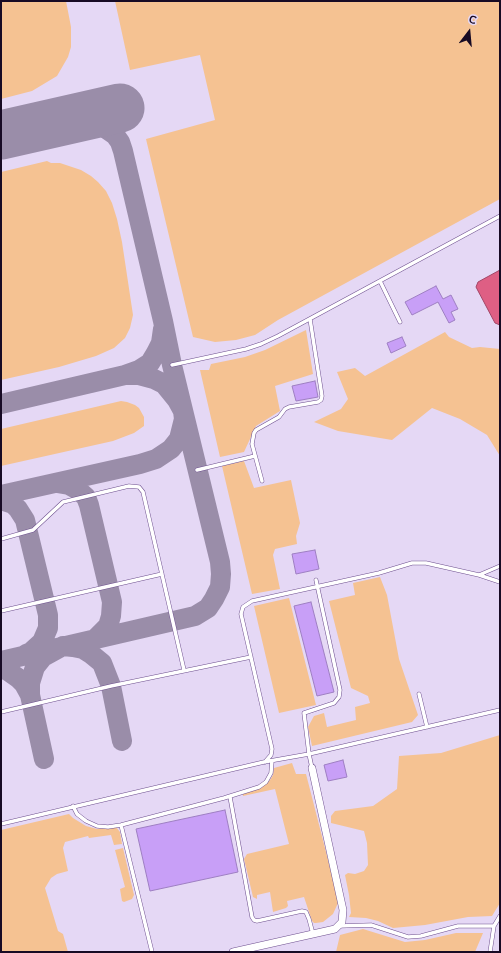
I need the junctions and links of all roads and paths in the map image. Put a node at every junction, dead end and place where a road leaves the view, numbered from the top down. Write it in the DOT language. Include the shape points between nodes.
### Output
graph roads {
  1 [pos="500,216"];
  2 [pos="380,281"];
  3 [pos="310,319"];
  4 [pos="400,322"];
  5 [pos="172,365"];
  6 [pos="255,456"];
  7 [pos="197,470"];
  8 [pos="262,481"];
  9 [pos="1,539"];
  10 [pos="500,566"];
  11 [pos="162,574"];
  12 [pos="479,575"];
  13 [pos="316,580"];
  14 [pos="500,582"];
  15 [pos="318,587"];
  16 [pos="1,611"];
  17 [pos="251,657"];
  18 [pos="184,670"];
  19 [pos="419,694"];
  20 [pos="500,710"];
  21 [pos="1,712"];
  22 [pos="427,727"];
  23 [pos="309,754"];
  24 [pos="272,761"];
  25 [pos="264,762"];
  26 [pos="312,768"];
  27 [pos="230,796"];
  28 [pos="73,806"];
  29 [pos="1,824"];
  30 [pos="121,825"];
  31 [pos="500,916"];
  32 [pos="338,926"];
  33 [pos="494,926"];
  34 [pos="313,934"];
  35 [pos="256,949"];
  36 [pos="152,952"];
  37 [pos="233,952"];
  38 [pos="490,952"];
  1 -- 2 [label="lane"];
  2 -- 3 [label="lane"];
  2 -- 4 [label="lane"];
  3 -- 5 [label="lane" via="254,346"];
  3 -- 6 [label="lane" via="321,400 289,407 279,417 256,430 252,444"];
  6 -- 7 [label="lane"];
  6 -- 8 [label="lane"];
  9 -- 11 [label="lane" via="33,530 63,502 129,486 139,487 143,492"];
  10 -- 12 [label="lane"];
  11 -- 16 [label="lane"];
  11 -- 18 [label="lane"];
  12 -- 14 [label="lane"];
  12 -- 15 [label="lane" via="426,563 412,563"];
  13 -- 15 [label="lane"];
  15 -- 17 [label="lane" via="252,601 243,606 242,614"];
  15 -- 23 [label="lane" via="340,690 339,697 334,703 304,713"];
  17 -- 18 [label="lane"];
  17 -- 25 [label="lane" via="272,749 271,755"];
  18 -- 21 [label="lane"];
  19 -- 22 [label="lane"];
  20 -- 22 [label="lane"];
  22 -- 23 [label="lane"];
  23 -- 24 [label="lane"];
  23 -- 26 [label="lane"];
  24 -- 25 [label="lane"];
  24 -- 27 [label="lane" via="271,773 259,788"];
  25 -- 28 [label="lane"];
  26 -- 32 [label="street" via="344,910 342,922"];
  27 -- 30 [label="lane"];
  27 -- 34 [label="lane" via="252,917 257,921 306,912"];
  28 -- 29 [label="lane"];
  28 -- 30 [label="lane" via="77,814 97,826"];
  30 -- 36 [label="lane"];
  31 -- 33 [label="lane"];
  32 -- 33 [label="lane" via="371,925 408,937 458,926"];
  32 -- 34 [label="street"];
  33 -- 38 [label="lane"];
  34 -- 35 [label="street"];
  35 -- 37 [label="street"];
}
